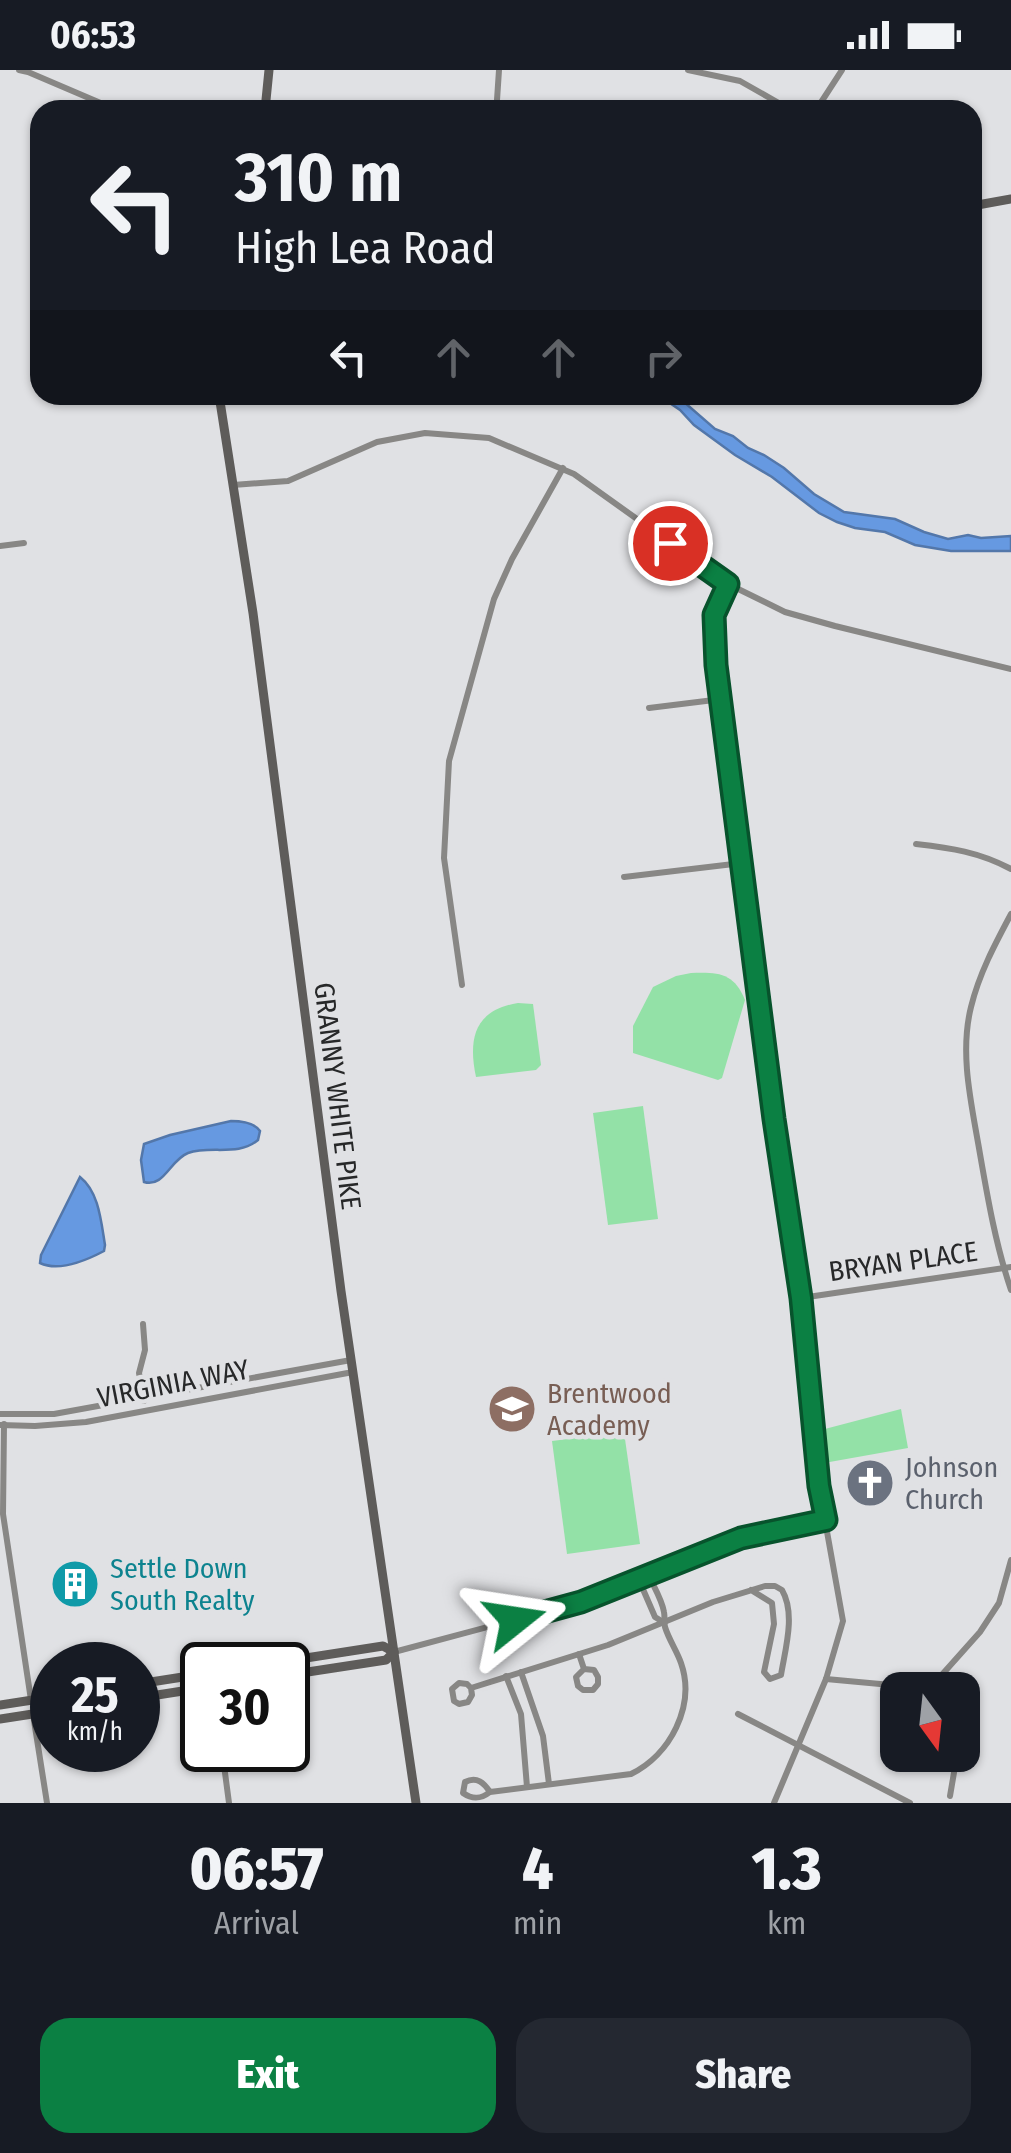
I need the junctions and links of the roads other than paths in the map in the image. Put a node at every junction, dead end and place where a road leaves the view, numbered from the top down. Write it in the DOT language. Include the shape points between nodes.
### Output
graph roads {
  1 [pos="18,70"];
  2 [pos="270,70"];
  3 [pos="499,70"];
  4 [pos="688,70"];
  5 [pos="842,70"];
  6 [pos="94,100"];
  7 [pos="266,100"];
  8 [pos="497,100"];
  9 [pos="773,100"];
  10 [pos="822,100"];
  11 [pos="1011,199"];
  12 [pos="982,204"];
  13 [pos="220,405"];
  14 [pos="563,468"];
  15 [pos="232,485"];
  16 [pos="24,543"];
  17 [pos="0,546"];
  18 [pos="728,584"];
  19 [pos="1011,669"];
  20 [pos="722,699"];
  21 [pos="649,708"];
  22 [pos="916,844"];
  23 [pos="742,862"];
  24 [pos="1011,868"];
  25 [pos="624,877"];
  26 [pos="1011,914"];
  27 [pos="462,985"];
  28 [pos="1008,1268"];
  29 [pos="1011,1290"];
  30 [pos="801,1298"];
  31 [pos="144,1324"];
  32 [pos="351,1360"];
  33 [pos="353,1372"];
  34 [pos="144,1399"];
  35 [pos="146,1410"];
  36 [pos="2,1414"];
  37 [pos="2,1425"];
  38 [pos="826,1520"];
  39 [pos="1011,1560"];
  40 [pos="649,1576"];
  41 [pos="639,1580"];
  42 [pos="751,1590"];
  43 [pos="772,1603"];
  44 [pos="788,1612"];
  45 [pos="664,1623"];
  46 [pos="394,1652"];
  47 [pos="579,1654"];
  48 [pos="310,1657"];
  49 [pos="584,1669"];
  50 [pos="310,1672"];
  51 [pos="520,1672"];
  52 [pos="943,1672"];
  53 [pos="506,1676"];
  54 [pos="826,1680"];
  55 [pos="880,1684"];
  56 [pos="471,1688"];
  57 [pos="30,1694"];
  58 [pos="30,1700"];
  59 [pos="0,1705"];
  60 [pos="30,1714"];
  61 [pos="738,1714"];
  62 [pos="0,1719"];
  63 [pos="798,1745"];
  64 [pos="42,1772"];
  65 [pos="225,1772"];
  66 [pos="954,1772"];
  67 [pos="550,1784"];
  68 [pos="527,1787"];
  69 [pos="490,1792"];
  70 [pos="950,1796"];
  71 [pos="47,1803"];
  72 [pos="229,1803"];
  73 [pos="416,1803"];
  74 [pos="774,1803"];
  75 [pos="910,1803"];
  1 -- 6 [label="street"];
  2 -- 7 [label="main road"];
  3 -- 8 [label="street"];
  4 -- 9 [label="street" via="740,81"];
  5 -- 10 [label="street"];
  11 -- 12 [label="main road"];
  13 -- 15 [label="main road, GRANNY WHITE PIKE"];
  14 -- 15 [label="street" via="489,438 425,433 378,442 288,482"];
  14 -- 18 [label="street"];
  14 -- 27 [label="street" via="494,599 449,761 444,858"];
  15 -- 32 [label="main road, GRANNY WHITE PIKE"];
  16 -- 17 [label="street"];
  18 -- 19 [label="street" via="785,612"];
  18 -- 20 [label="street" via="714,615"];
  20 -- 21 [label="street"];
  20 -- 23 [label="street"];
  22 -- 24 [label="street" via="960,848"];
  23 -- 25 [label="street"];
  23 -- 30 [label="street"];
  26 -- 28 [label="street" via="970,1009 966,1053 988,1196"];
  28 -- 29 [label="street"];
  28 -- 30 [label="street, BRYAN PLACE"];
  30 -- 38 [label="street"];
  31 -- 34 [label="street"];
  32 -- 33 [label="main road, GRANNY WHITE PIKE"];
  32 -- 34 [label="street, VIRGINIA WAY"];
  33 -- 35 [label="street, VIRGINIA WAY"];
  33 -- 46 [label="main road, GRANNY WHITE PIKE"];
  34 -- 35 [label="street"];
  34 -- 36 [label="street, VIRGINIA WAY" via="54,1414"];
  35 -- 37 [label="street, VIRGINIA WAY" via="54,1426"];
  36 -- 37 [label="street"];
  37 -- 57 [label="street" via="2,1514"];
  38 -- 40 [label="street" via="741,1538"];
  38 -- 54 [label="street" via="842,1621"];
  39 -- 52 [label="street" via="999,1604"];
  40 -- 41 [label="street"];
  40 -- 45 [label="street"];
  41 -- 45 [label="street" via="654,1617"];
  41 -- 46 [label="street"];
  42 -- 43 [label="street"];
  42 -- 44 [label="street" via="778,1588"];
  42 -- 45 [label="street"];
  43 -- 44 [label="street"];
  43 -- 44 [label="street" via="764,1672 770,1679 781,1675"];
  45 -- 47 [label="street"];
  45 -- 67 [label="street" via="686,1685 681,1717 658,1755 631,1774"];
  46 -- 48 [label="main road" via="383,1646"];
  46 -- 50 [label="main road" via="386,1660"];
  46 -- 73 [label="main road, GRANNY WHITE PIKE"];
  47 -- 49 [label="street"];
  47 -- 51 [label="street"];
  51 -- 53 [label="street"];
  51 -- 67 [label="street" via="543,1736"];
  53 -- 56 [label="street"];
  53 -- 68 [label="street" via="521,1714"];
  54 -- 55 [label="street"];
  54 -- 63 [label="street"];
  58 -- 59 [label="main road"];
  60 -- 62 [label="main road"];
  61 -- 63 [label="street"];
  63 -- 74 [label="street"];
  63 -- 75 [label="street"];
  64 -- 71 [label="street"];
  65 -- 72 [label="street"];
  66 -- 70 [label="street"];
  67 -- 68 [label="street"];
  68 -- 69 [label="street"];
}
